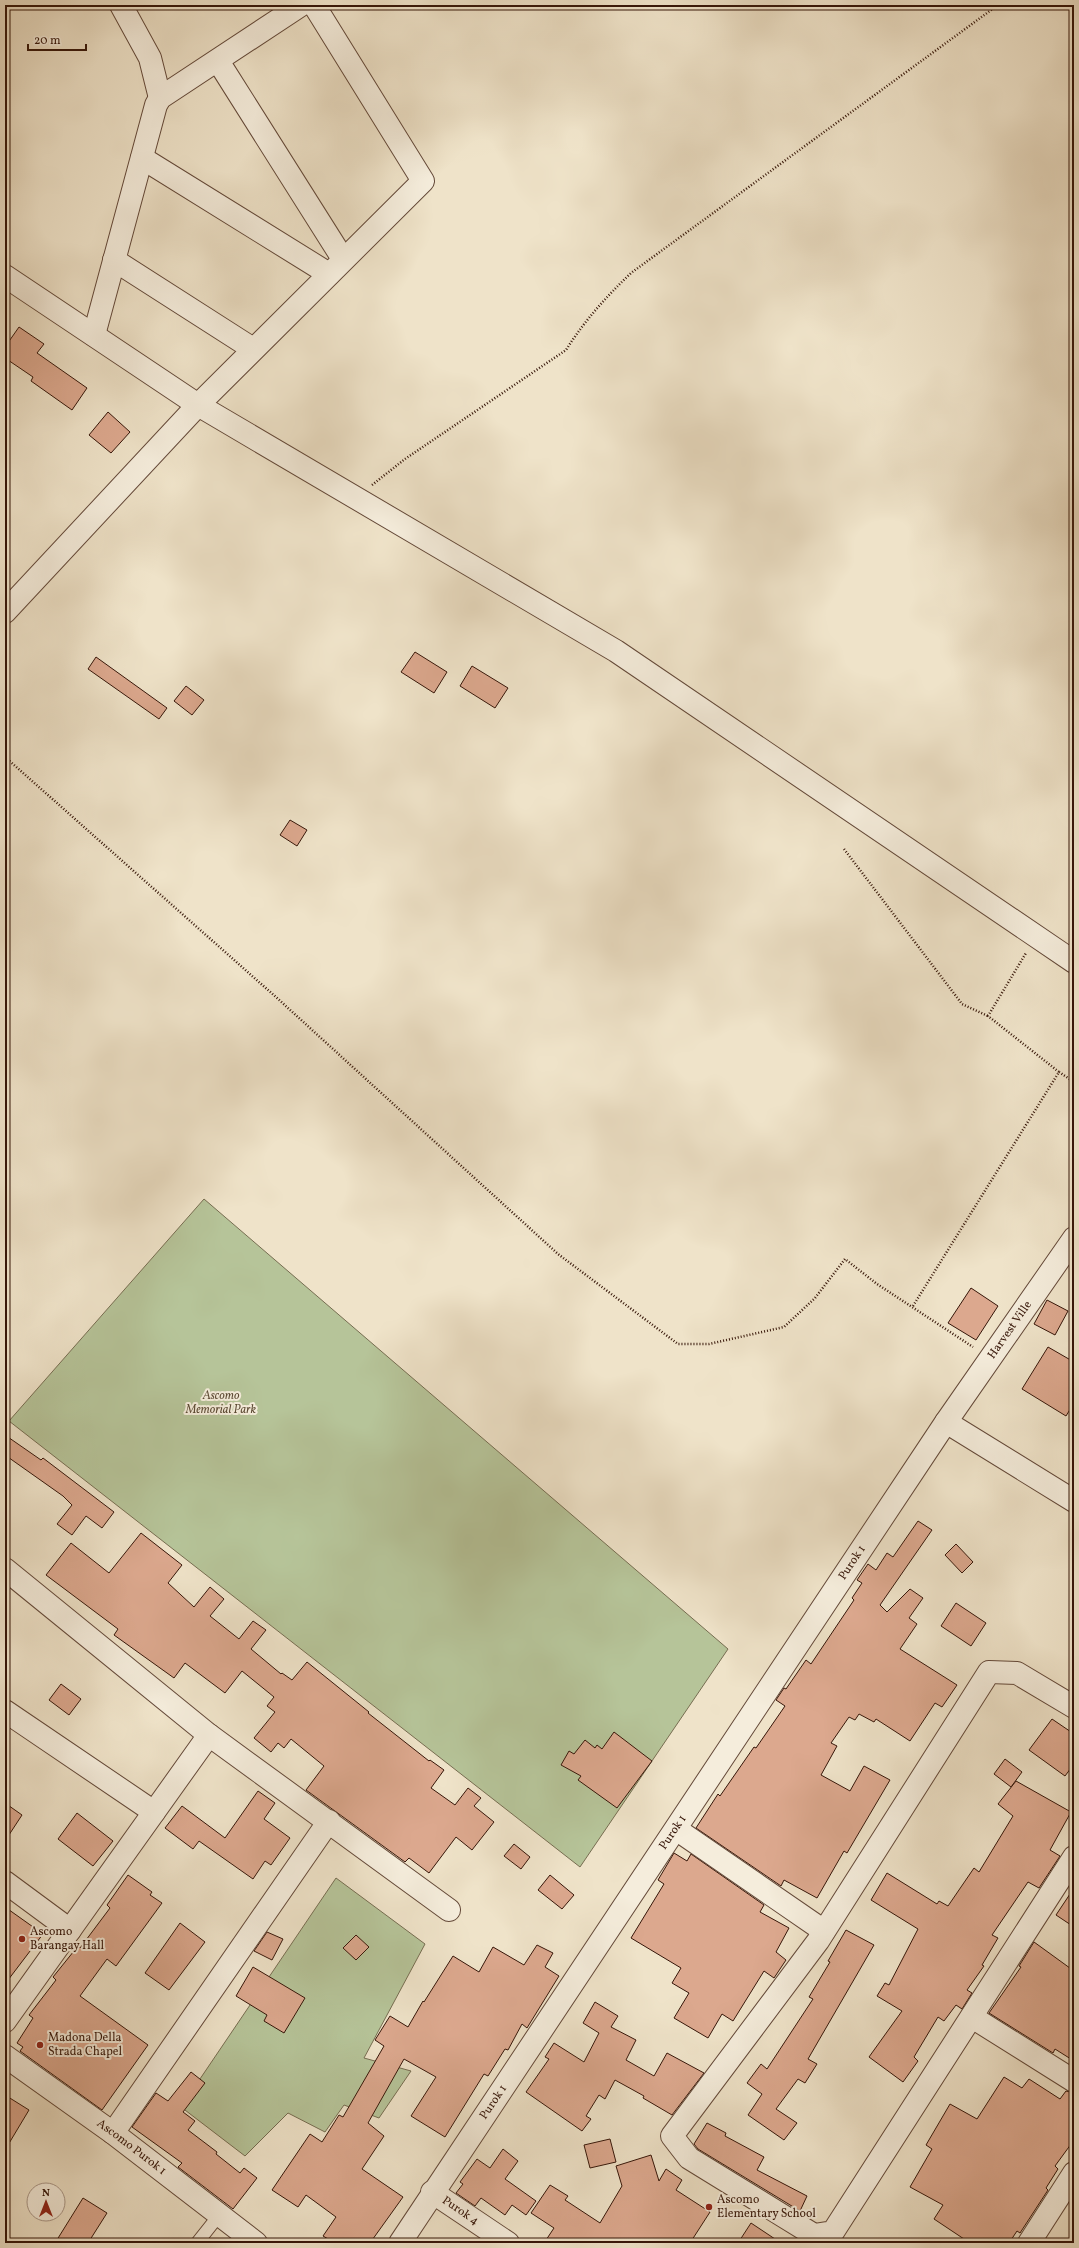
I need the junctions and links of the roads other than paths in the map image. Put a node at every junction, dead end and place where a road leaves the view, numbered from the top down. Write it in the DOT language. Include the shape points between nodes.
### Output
graph roads {
  1 [pos="121,5"];
  2 [pos="301,5"];
  3 [pos="314,5"];
  4 [pos="218,61"];
  5 [pos="160,98"];
  6 [pos="142,158"];
  7 [pos="114,260"];
  8 [pos="336,266"];
  9 [pos="5,276"];
  10 [pos="94,335"];
  11 [pos="253,349"];
  12 [pos="198,404"];
  13 [pos="5,612"];
  14 [pos="1074,962"];
  15 [pos="1074,1238"];
  16 [pos="946,1422"];
  17 [pos="1074,1502"];
  18 [pos="5,1569"];
  19 [pos="1074,1707"];
  20 [pos="5,1711"];
  21 [pos="209,1735"];
  22 [pos="154,1812"];
  23 [pos="329,1821"];
  24 [pos="676,1829"];
  25 [pos="1074,1857"];
  26 [pos="5,1882"];
  27 [pos="449,1910"];
  28 [pos="70,1930"];
  29 [pos="824,1930"];
  30 [pos="972,2017"];
  31 [pos="5,2020"];
  32 [pos="5,2056"];
  33 [pos="1074,2081"];
  34 [pos="113,2133"];
  35 [pos="1074,2173"];
  36 [pos="432,2192"];
  37 [pos="220,2214"];
  38 [pos="197,2243"];
  39 [pos="256,2243"];
  40 [pos="400,2243"];
  41 [pos="508,2243"];
  42 [pos="1029,2243"];
  1 -- 5 [label="street" via="150,58"];
  2 -- 4 [label="street"];
  3 -- 8 [label="street" via="424,181"];
  4 -- 5 [label="street"];
  4 -- 8 [label="street"];
  5 -- 6 [label="street"];
  6 -- 7 [label="street"];
  6 -- 8 [label="street"];
  7 -- 10 [label="street"];
  7 -- 11 [label="street"];
  8 -- 11 [label="street"];
  9 -- 10 [label="street"];
  10 -- 12 [label="street"];
  11 -- 12 [label="street"];
  12 -- 13 [label="street"];
  12 -- 14 [label="street" via="616,650"];
  15 -- 16 [label="street, Harvest Ville"];
  16 -- 17 [label="street"];
  16 -- 24 [label="street, Purok 1"];
  18 -- 21 [label="street"];
  19 -- 29 [label="street" via="1017,1673 989,1672"];
  20 -- 22 [label="street"];
  21 -- 22 [label="street"];
  21 -- 23 [label="street"];
  22 -- 28 [label="street"];
  23 -- 27 [label="street"];
  23 -- 34 [label="street"];
  24 -- 29 [label="street"];
  24 -- 36 [label="street, Purok 1"];
  25 -- 30 [label="street"];
  26 -- 28 [label="street"];
  28 -- 31 [label="street"];
  29 -- 30 [label="street" via="672,2136 689,2158 814,2235 833,2232"];
  30 -- 33 [label="street"];
  32 -- 34 [label="street, Ascomo Purok 1"];
  34 -- 37 [label="street, Ascomo Purok 1"];
  35 -- 42 [label="street"];
  36 -- 40 [label="street, Purok 1"];
  36 -- 41 [label="street, Purok 4"];
  37 -- 38 [label="lane"];
  37 -- 39 [label="street, Ascomo Purok 1"];
}
